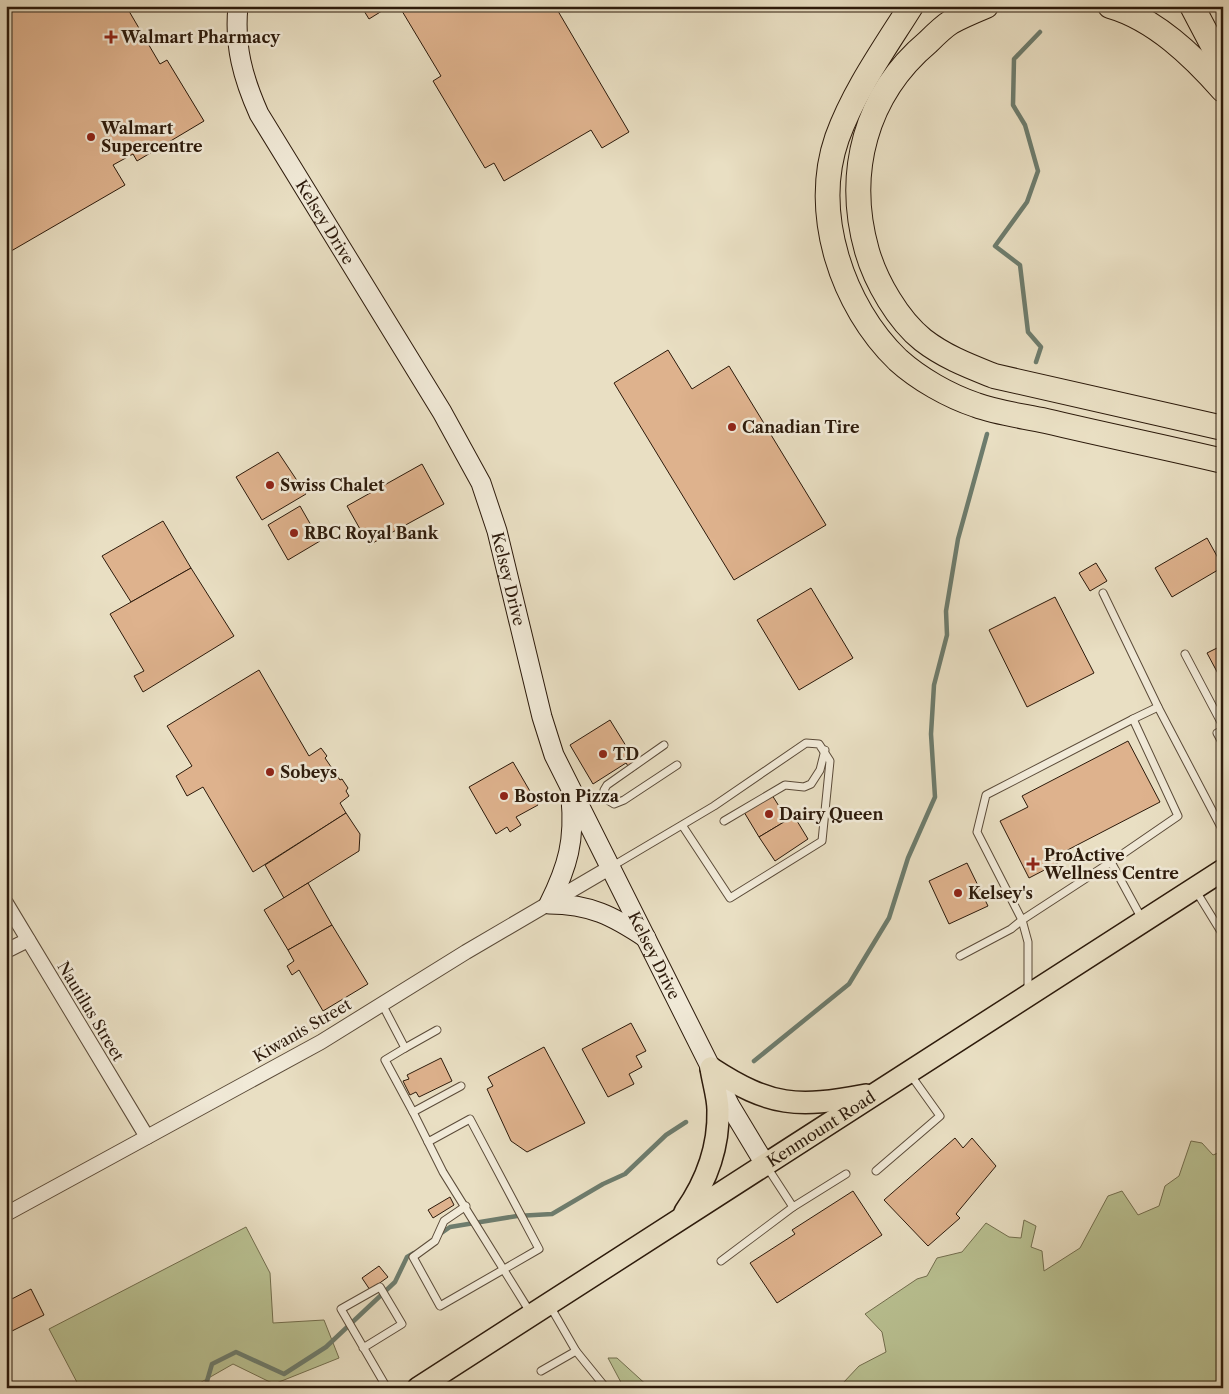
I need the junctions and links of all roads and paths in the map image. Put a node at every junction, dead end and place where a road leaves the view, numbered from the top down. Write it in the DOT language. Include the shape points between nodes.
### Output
graph roads {
  1 [pos="238,6"];
  2 [pos="911,6"];
  3 [pos="986,6"];
  4 [pos="1110,6"];
  5 [pos="1192,6"];
  6 [pos="1223,64"];
  7 [pos="1223,90"];
  8 [pos="1223,428"];
  9 [pos="1223,461"];
  10 [pos="1103,593"];
  11 [pos="1184,654"];
  12 [pos="1158,707"];
  13 [pos="1133,719"];
  14 [pos="1223,726"];
  15 [pos="1223,730"];
  16 [pos="1223,744"];
  17 [pos="664,745"];
  18 [pos="826,750"];
  19 [pos="677,765"];
  20 [pos="570,790"];
  21 [pos="724,820"];
  22 [pos="682,825"];
  23 [pos="1223,830"];
  24 [pos="1111,862"];
  25 [pos="611,867"];
  26 [pos="1223,870"];
  27 [pos="1194,888"];
  28 [pos="6,903"];
  29 [pos="549,904"];
  30 [pos="1022,920"];
  31 [pos="1144,921"];
  32 [pos="1223,936"];
  33 [pos="647,938"];
  34 [pos="28,940"];
  35 [pos="6,952"];
  36 [pos="960,956"];
  37 [pos="1028,995"];
  38 [pos="382,1004"];
  39 [pos="438,1030"];
  40 [pos="405,1048"];
  41 [pos="711,1068"];
  42 [pos="908,1072"];
  43 [pos="460,1086"];
  44 [pos="876,1093"];
  45 [pos="412,1112"];
  46 [pos="147,1137"];
  47 [pos="428,1142"];
  48 [pos="765,1164"];
  49 [pos="876,1171"];
  50 [pos="846,1174"];
  51 [pos="466,1206"];
  52 [pos="793,1207"];
  53 [pos="6,1214"];
  54 [pos="681,1219"];
  55 [pos="721,1261"];
  56 [pos="504,1270"];
  57 [pos="540,1310"];
  58 [pos="363,1348"];
  59 [pos="576,1351"];
  60 [pos="542,1371"];
  61 [pos="387,1388"];
  62 [pos="418,1388"];
  63 [pos="606,1388"];
  1 -- 20 [label="main road, Kelsey Drive" via="236,34 240,65 259,114 442,412 481,483 497,531 548,737"];
  2 -- 9 [label="highway" via="853,100 837,139 830,172 828,205 834,247 848,287 869,325 898,360 935,386 976,405"];
  3 -- 8 [label="highway" via="950,23 913,54 884,92 864,135 857,183 860,228 873,270 894,307 922,339 958,362 994,376"];
  4 -- 7 [label="highway" via="1126,11 1168,37"];
  5 -- 6 [label="highway"];
  10 -- 12 [label="lane"];
  11 -- 14 [label="lane"];
  12 -- 13 [label="lane"];
  12 -- 23 [label="lane"];
  13 -- 24 [label="lane" via="1178,816"];
  13 -- 30 [label="lane" via="986,795 977,832"];
  15 -- 16 [label="lane" via="1217,733"];
  17 -- 19 [label="lane" via="605,786 604,792 609,801 614,804 624,800"];
  18 -- 21 [label="lane" via="820,770 811,784 804,787 785,785"];
  18 -- 22 [label="lane" via="819,744 806,743"];
  18 -- 22 [label="lane" via="830,761 822,841 730,898"];
  20 -- 25 [label="main road, Kelsey Drive"];
  20 -- 29 [label="main road" via="574,825 570,852 563,877"];
  22 -- 25 [label="lane"];
  24 -- 30 [label="lane"];
  24 -- 31 [label="lane"];
  25 -- 29 [label="street, Kiwanis Street"];
  25 -- 33 [label="main road, Kelsey Drive"];
  26 -- 27 [label="main road, Kenmount Road"];
  27 -- 31 [label="main road, Kenmount Road"];
  27 -- 32 [label="lane"];
  28 -- 34 [label="street, Nautilus Street"];
  29 -- 33 [label="main road" via="573,904 597,910 620,920"];
  29 -- 38 [label="street, Kiwanis Street"];
  30 -- 36 [label="lane"];
  30 -- 37 [label="lane" via="1028,942"];
  31 -- 37 [label="main road, Kenmount Road"];
  33 -- 41 [label="main road, Kelsey Drive"];
  34 -- 35 [label="street"];
  34 -- 46 [label="street, Nautilus Street"];
  37 -- 42 [label="main road, Kenmount Road"];
  38 -- 40 [label="lane"];
  38 -- 46 [label="street, Kiwanis Street" via="321,1042"];
  39 -- 40 [label="lane"];
  40 -- 45 [label="lane" via="385,1060"];
  41 -- 44 [label="main road" via="740,1087 784,1102 836,1100"];
  41 -- 48 [label="main road, Kelsey Drive"];
  41 -- 54 [label="main road" via="719,1110 713,1155 708,1175"];
  42 -- 44 [label="main road, Kenmount Road"];
  42 -- 49 [label="lane" via="940,1116"];
  43 -- 45 [label="lane"];
  44 -- 48 [label="main road, Kenmount Road"];
  45 -- 47 [label="lane"];
  46 -- 53 [label="street, Kiwanis Street"];
  47 -- 51 [label="lane"];
  47 -- 56 [label="lane" via="470,1119 539,1249"];
  48 -- 52 [label="lane"];
  48 -- 54 [label="main road, Kenmount Road"];
  50 -- 52 [label="lane"];
  51 -- 56 [label="lane"];
  51 -- 56 [label="lane" via="444,1221 435,1242 413,1258 440,1306"];
  52 -- 55 [label="lane"];
  54 -- 57 [label="main road, Kenmount Road"];
  56 -- 57 [label="lane"];
  57 -- 59 [label="lane"];
  57 -- 62 [label="main road, Kenmount Road"];
  58 -- 58 [label="lane" via="341,1310 380,1287 402,1324"];
  58 -- 61 [label="lane"];
  59 -- 60 [label="lane"];
  59 -- 63 [label="lane"];
}
